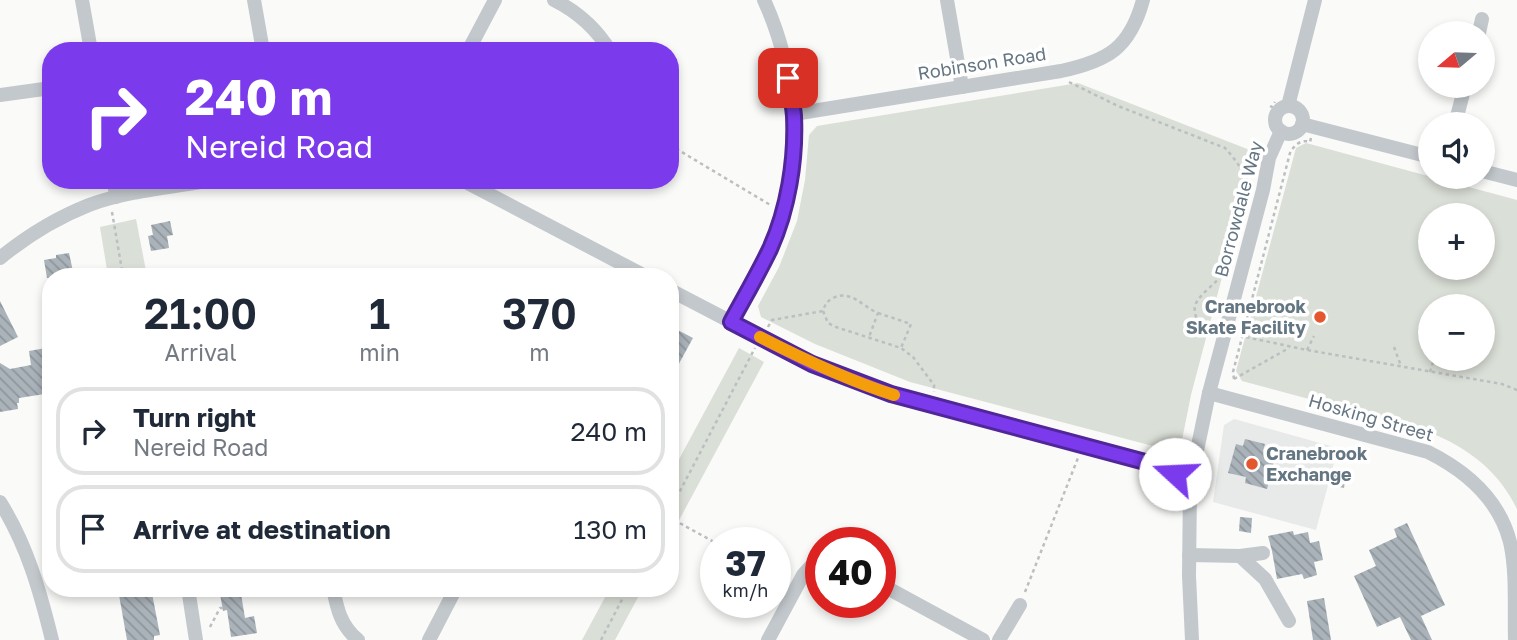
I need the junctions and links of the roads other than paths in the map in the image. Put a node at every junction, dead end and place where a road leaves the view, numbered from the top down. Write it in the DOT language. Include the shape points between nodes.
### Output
graph roads {
  1 [pos="82,0"];
  2 [pos="254,0"];
  3 [pos="495,0"];
  4 [pos="554,0"];
  5 [pos="764,0"];
  6 [pos="947,0"];
  7 [pos="1143,0"];
  8 [pos="1315,0"];
  9 [pos="89,42"];
  10 [pos="261,42"];
  11 [pos="473,42"];
  12 [pos="604,42"];
  13 [pos="962,87"];
  14 [pos="42,90"];
  15 [pos="0,95"];
  16 [pos="1278,107"];
  17 [pos="794,114"];
  18 [pos="1308,125"];
  19 [pos="1281,131"];
  20 [pos="1418,154"];
  21 [pos="1495,174"];
  22 [pos="1517,180"];
  23 [pos="115,189"];
  24 [pos="161,189"];
  25 [pos="478,189"];
  26 [pos="116,197"];
  27 [pos="0,258"];
  28 [pos="619,268"];
  29 [pos="679,295"];
  30 [pos="731,322"];
  31 [pos="1209,393"];
  32 [pos="1195,460"];
  33 [pos="1175,470"];
  34 [pos="1190,486"];
  35 [pos="0,502"];
  36 [pos="1263,553"];
  37 [pos="1189,555"];
  38 [pos="1240,556"];
  39 [pos="805,573"];
  40 [pos="896,593"];
  41 [pos="190,597"];
  42 [pos="335,597"];
  43 [pos="451,597"];
  44 [pos="1020,605"];
  45 [pos="1289,621"];
  46 [pos="52,640"];
  47 [pos="197,640"];
  48 [pos="358,640"];
  49 [pos="429,640"];
  50 [pos="768,640"];
  51 [pos="984,640"];
  52 [pos="999,640"];
  53 [pos="1192,640"];
  54 [pos="1515,640"];
  1 -- 9 [label="street"];
  2 -- 10 [label="street"];
  3 -- 11 [label="street"];
  4 -- 12 [label="street" via="585,20"];
  5 -- 17 [label="street" via="785,60"];
  6 -- 13 [label="street"];
  7 -- 13 [label="street, Robinson Road" via="1130,33 1108,55 1061,71"];
  8 -- 16 [label="street, Borrowdale Way"];
  13 -- 17 [label="street, Robinson Road"];
  14 -- 15 [label="street"];
  16 -- 18 [label="street" via="1292,106"];
  16 -- 19 [label="street, Borrowdale Way" via="1276,124"];
  17 -- 30 [label="street" via="792,167 783,212 770,249"];
  18 -- 19 [label="street, Borrowdale Way" via="1293,133"];
  18 -- 20 [label="street"];
  19 -- 31 [label="street, Borrowdale Way" via="1269,158"];
  21 -- 22 [label="street"];
  23 -- 26 [label="street"];
  24 -- 26 [label="street"];
  25 -- 28 [label="street"];
  26 -- 27 [label="street" via="57,220"];
  29 -- 30 [label="street"];
  30 -- 33 [label="street" via="858,383"];
  31 -- 32 [label="street, Borrowdale Way"];
  31 -- 54 [label="street, Hosking Street" via="1428,453 1462,471 1492,504 1510,542"];
  32 -- 33 [label="street" via="1182,460"];
  32 -- 34 [label="street, Borrowdale Way" via="1202,475"];
  33 -- 34 [label="street" via="1178,482"];
  34 -- 37 [label="street, Borrowdale Way"];
  35 -- 46 [label="street" via="29,559"];
  36 -- 38 [label="street"];
  37 -- 38 [label="street"];
  37 -- 53 [label="street, Borrowdale Way"];
  38 -- 45 [label="street" via="1265,579"];
  39 -- 50 [label="street"];
  40 -- 51 [label="street"];
  41 -- 47 [label="street"];
  42 -- 48 [label="street" via="341,620"];
  43 -- 49 [label="street"];
  44 -- 52 [label="street"];
}
